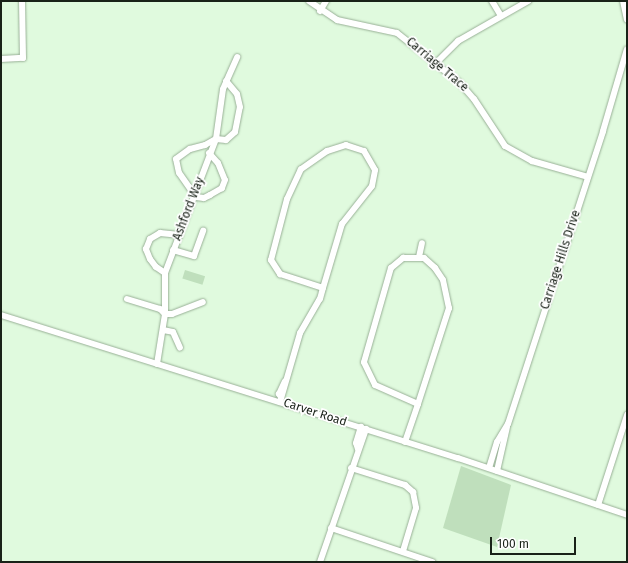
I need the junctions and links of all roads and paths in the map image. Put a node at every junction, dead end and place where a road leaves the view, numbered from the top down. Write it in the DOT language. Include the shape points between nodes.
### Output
graph roads {
  1 [pos="22,1"];
  2 [pos="309,1"];
  3 [pos="326,1"];
  4 [pos="492,1"];
  5 [pos="528,1"];
  6 [pos="623,1"];
  7 [pos="320,11"];
  8 [pos="501,16"];
  9 [pos="627,20"];
  10 [pos="627,49"];
  11 [pos="237,57"];
  12 [pos="1,59"];
  13 [pos="437,62"];
  14 [pos="226,81"];
  15 [pos="216,139"];
  16 [pos="209,153"];
  17 [pos="588,177"];
  18 [pos="196,197"];
  19 [pos="203,231"];
  20 [pos="180,235"];
  21 [pos="422,243"];
  22 [pos="174,250"];
  23 [pos="419,257"];
  24 [pos="165,273"];
  25 [pos="323,288"];
  26 [pos="127,299"];
  27 [pos="203,302"];
  28 [pos="1,314"];
  29 [pos="165,314"];
  30 [pos="163,330"];
  31 [pos="180,348"];
  32 [pos="157,364"];
  33 [pos="280,399"];
  34 [pos="418,404"];
  35 [pos="627,415"];
  36 [pos="508,424"];
  37 [pos="364,428"];
  38 [pos="405,442"];
  39 [pos="351,468"];
  40 [pos="489,468"];
  41 [pos="497,471"];
  42 [pos="598,505"];
  43 [pos="627,515"];
  44 [pos="331,528"];
  45 [pos="403,551"];
  46 [pos="320,562"];
  47 [pos="432,562"];
  1 -- 12 [label="street" via="23,58"];
  2 -- 7 [label="street, Carriage Trace"];
  3 -- 7 [label="street"];
  4 -- 8 [label="street"];
  5 -- 8 [label="street"];
  6 -- 9 [label="street"];
  7 -- 13 [label="street, Carriage Trace" via="338,20 398,32"];
  8 -- 13 [label="street" via="458,41"];
  10 -- 17 [label="street, Carriage Hills Drive"];
  11 -- 14 [label="street, Ashford Way"];
  13 -- 17 [label="street, Carriage Trace" via="474,99 504,146 532,161"];
  14 -- 15 [label="street, Ashford Way"];
  14 -- 15 [label="street" via="237,94 240,119 235,132 226,140"];
  15 -- 16 [label="street, Ashford Way"];
  15 -- 18 [label="street" via="205,146 190,149 176,159 179,173"];
  16 -- 18 [label="street, Ashford Way"];
  16 -- 18 [label="street" via="218,163 225,180 222,188 204,198"];
  17 -- 36 [label="street, Carriage Hills Drive"];
  18 -- 20 [label="street, Ashford Way"];
  19 -- 22 [label="street" via="194,256"];
  20 -- 22 [label="street, Ashford Way"];
  20 -- 24 [label="street" via="160,233 150,239 146,249 156,267"];
  21 -- 23 [label="street"];
  22 -- 24 [label="street, Ashford Way"];
  23 -- 34 [label="street" via="424,258 435,268 443,280 449,308"];
  23 -- 34 [label="street" via="403,258 391,268 364,362 375,385"];
  24 -- 29 [label="street, Ashford Way"];
  25 -- 25 [label="street" via="342,224 372,186 375,170 364,151 346,145 327,151 301,169 287,199 271,260 280,274"];
  25 -- 33 [label="street" via="320,299 300,333"];
  26 -- 29 [label="street" via="160,309"];
  27 -- 29 [label="street"];
  28 -- 32 [label="street, Carver Road"];
  29 -- 30 [label="street, Ashford Way"];
  30 -- 31 [label="street" via="173,332"];
  30 -- 32 [label="street, Ashford Way"];
  32 -- 33 [label="street, Carver Road"];
  33 -- 37 [label="street, Carver Road"];
  34 -- 38 [label="street"];
  35 -- 42 [label="street"];
  36 -- 40 [label="street, Carriage Hills Drive" via="497,442"];
  36 -- 41 [label="street" via="505,447"];
  37 -- 38 [label="street, Carver Road"];
  37 -- 39 [label="street" via="356,443 358,449"];
  38 -- 40 [label="street, Carver Road"];
  39 -- 44 [label="street"];
  39 -- 45 [label="street" via="405,485 413,492 416,508"];
  40 -- 41 [label="street, Carver Road"];
  41 -- 42 [label="street, Carver Road"];
  42 -- 43 [label="street, Carver Road"];
  44 -- 45 [label="street"];
  44 -- 46 [label="street"];
  45 -- 47 [label="street"];
}
